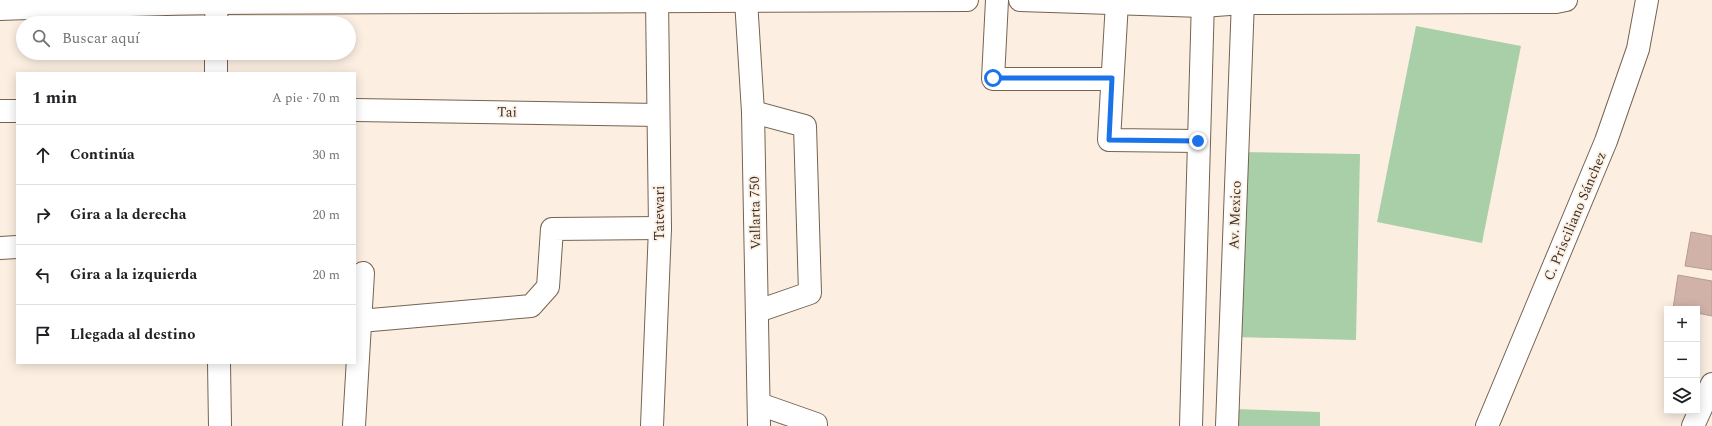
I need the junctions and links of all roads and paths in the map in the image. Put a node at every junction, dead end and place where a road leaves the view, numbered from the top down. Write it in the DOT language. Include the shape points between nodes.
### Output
graph roads {
  1 [pos="967,0"];
  2 [pos="997,0"];
  3 [pos="1020,0"];
  4 [pos="1566,0"];
  5 [pos="1647,0"];
  6 [pos="657,1"];
  7 [pos="746,1"];
  8 [pos="1117,2"];
  9 [pos="1243,2"];
  10 [pos="1203,3"];
  11 [pos="0,9"];
  12 [pos="216,9"];
  13 [pos="216,60"];
  14 [pos="216,72"];
  15 [pos="1112,78"];
  16 [pos="356,110"];
  17 [pos="0,111"];
  18 [pos="16,111"];
  19 [pos="753,112"];
  20 [pos="658,115"];
  21 [pos="1198,141"];
  22 [pos="660,228"];
  23 [pos="16,247"];
  24 [pos="0,248"];
  25 [pos="363,273"];
  26 [pos="758,311"];
  27 [pos="360,321"];
  28 [pos="220,364"];
  29 [pos="1712,384"];
  30 [pos="758,404"];
  31 [pos="220,426"];
  32 [pos="354,426"];
  33 [pos="652,426"];
  34 [pos="759,426"];
  35 [pos="816,426"];
  36 [pos="1191,426"];
  37 [pos="1227,426"];
  38 [pos="1487,426"];
  39 [pos="1693,426"];
  1 -- 7 [label="street"];
  2 -- 15 [label="street" via="993,78"];
  3 -- 8 [label="street"];
  4 -- 9 [label="street"];
  5 -- 38 [label="street, C. Prisciliano Sánchez" via="1638,49 1606,141"];
  6 -- 7 [label="street"];
  6 -- 12 [label="street"];
  6 -- 20 [label="street, Tatewari"];
  7 -- 19 [label="street, Vallarta 750"];
  8 -- 10 [label="street"];
  8 -- 15 [label="street"];
  9 -- 10 [label="street"];
  9 -- 37 [label="street, Av. Mexico"];
  10 -- 21 [label="street"];
  11 -- 12 [label="street"];
  13 -- 14 [label="street"];
  15 -- 21 [label="street" via="1109,140"];
  16 -- 20 [label="street, Tai"];
  17 -- 18 [label="street"];
  19 -- 26 [label="street, Vallarta 750"];
  19 -- 26 [label="street" via="805,126 810,293"];
  20 -- 22 [label="street, Tatewari"];
  21 -- 36 [label="street"];
  22 -- 27 [label="street" via="552,229 548,287 531,306"];
  22 -- 33 [label="street, Tatewari"];
  23 -- 24 [label="street"];
  25 -- 27 [label="street"];
  26 -- 30 [label="street, Vallarta 750"];
  27 -- 32 [label="street"];
  28 -- 31 [label="street"];
  29 -- 39 [label="street"];
  30 -- 34 [label="street, Vallarta 750"];
  30 -- 35 [label="street"];
}
